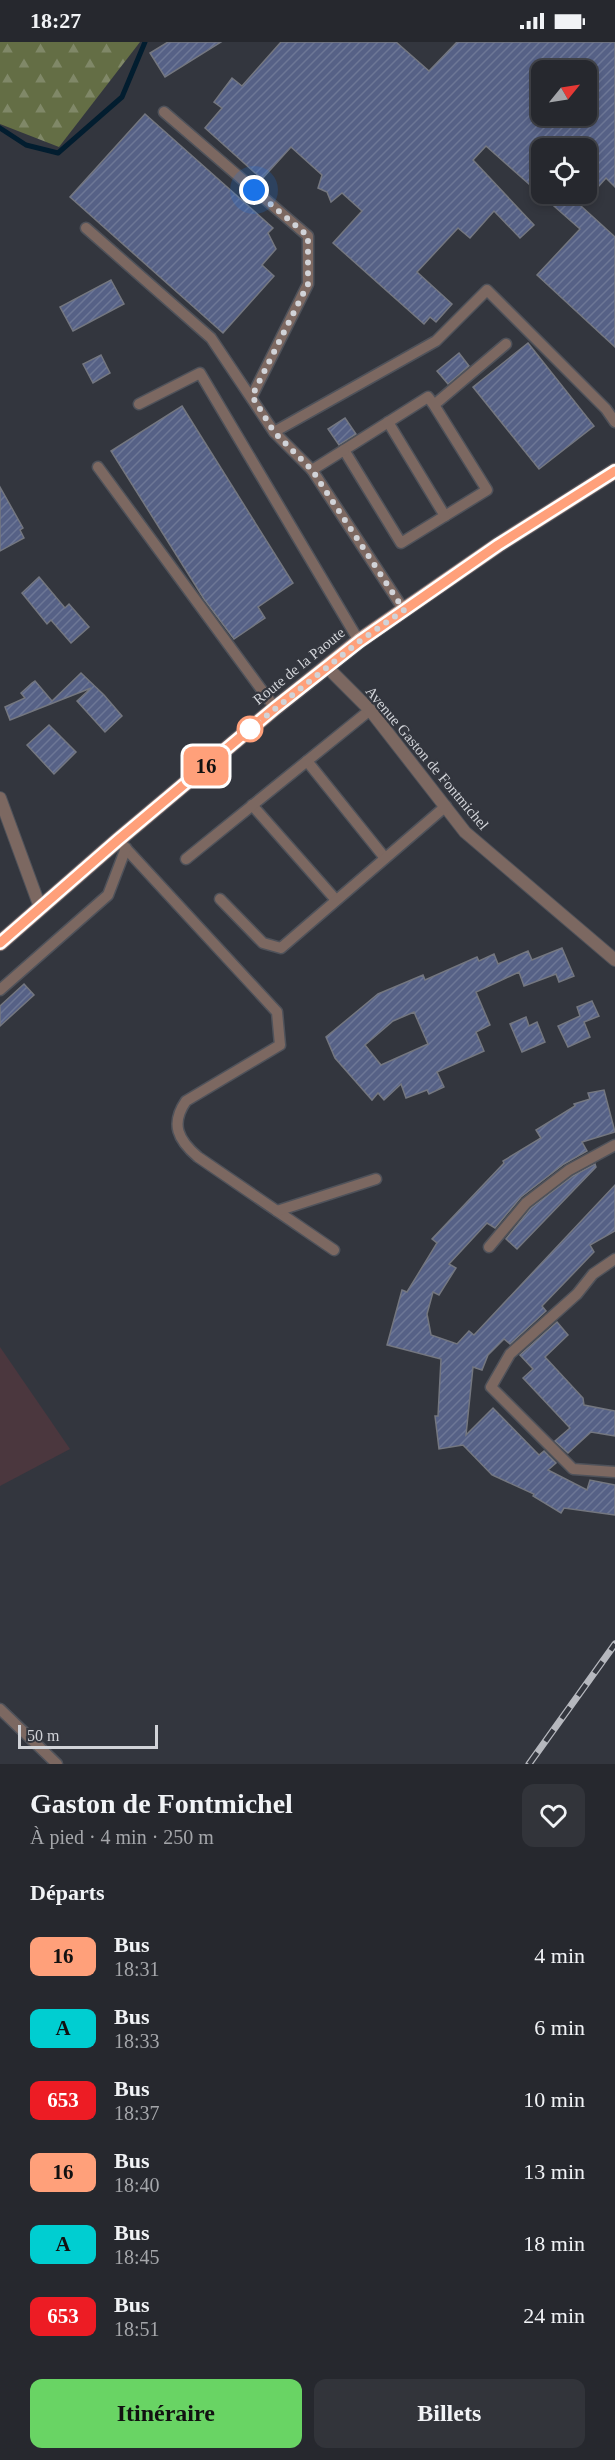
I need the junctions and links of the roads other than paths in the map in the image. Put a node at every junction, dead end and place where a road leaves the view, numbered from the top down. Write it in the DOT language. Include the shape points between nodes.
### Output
graph roads {
  1 [pos="164,112"];
  2 [pos="86,228"];
  3 [pos="506,344"];
  4 [pos="252,396"];
  5 [pos="139,404"];
  6 [pos="434,405"];
  7 [pos="388,422"];
  8 [pos="615,422"];
  9 [pos="274,432"];
  10 [pos="344,450"];
  11 [pos="98,467"];
  12 [pos="312,470"];
  13 [pos="615,471"];
  14 [pos="445,516"];
  15 [pos="404,610"];
  16 [pos="360,641"];
  17 [pos="327,667"];
  18 [pos="275,708"];
  19 [pos="370,710"];
  20 [pos="307,760"];
  21 [pos="0,798"];
  22 [pos="252,805"];
  23 [pos="446,806"];
  24 [pos="122,844"];
  25 [pos="385,858"];
  26 [pos="186,859"];
  27 [pos="220,899"];
  28 [pos="336,900"];
  29 [pos="40,907"];
  30 [pos="0,943"];
  31 [pos="615,960"];
  32 [pos="0,990"];
  33 [pos="615,1145"];
  34 [pos="376,1179"];
  35 [pos="277,1211"];
  36 [pos="489,1247"];
  37 [pos="334,1250"];
  38 [pos="615,1259"];
  39 [pos="615,1472"];
  40 [pos="0,1709"];
  41 [pos="48,1760"];
  42 [pos="57,1764"];
  1 -- 4 [label="lane" via="308,236 308,284"];
  2 -- 4 [label="lane" via="211,338"];
  3 -- 6 [label="lane"];
  4 -- 9 [label="lane"];
  5 -- 16 [label="lane" via="200,374"];
  6 -- 7 [label="lane" via="428,397"];
  6 -- 14 [label="lane" via="487,490"];
  7 -- 10 [label="lane"];
  7 -- 14 [label="lane"];
  8 -- 9 [label="lane" via="486,290 436,341"];
  9 -- 12 [label="lane"];
  10 -- 12 [label="lane"];
  10 -- 14 [label="lane" via="401,543"];
  11 -- 18 [label="lane"];
  12 -- 15 [label="lane"];
  13 -- 15 [label="main road, Route de la Paoute"];
  15 -- 16 [label="main road, Route de la Paoute"];
  16 -- 17 [label="main road, Route de la Paoute"];
  17 -- 18 [label="main road, Route de la Paoute"];
  17 -- 19 [label="street, Avenue Gaston de Fontmichel"];
  18 -- 24 [label="main road, Route de la Paoute"];
  19 -- 20 [label="lane"];
  19 -- 23 [label="street, Avenue Gaston de Fontmichel"];
  20 -- 22 [label="lane"];
  20 -- 25 [label="lane"];
  21 -- 29 [label="street"];
  22 -- 26 [label="lane"];
  22 -- 28 [label="lane"];
  23 -- 25 [label="lane"];
  23 -- 31 [label="street, Avenue Gaston de Fontmichel" via="465,832"];
  24 -- 29 [label="main road, Route de la Paoute"];
  24 -- 32 [label="lane" via="108,895"];
  24 -- 35 [label="lane" via="277,1012 280,1045 186,1101 178,1112 177,1127 184,1145 198,1157"];
  25 -- 28 [label="lane"];
  27 -- 28 [label="lane" via="263,942 281,948"];
  29 -- 30 [label="main road, Route de la Paoute"];
  33 -- 36 [label="lane" via="569,1170 526,1203"];
  34 -- 35 [label="lane"];
  35 -- 37 [label="lane"];
  38 -- 39 [label="lane" via="593,1274 577,1294 510,1354 491,1388 573,1469"];
  40 -- 41 [label="lane"];
  41 -- 42 [label="lane"];
}
